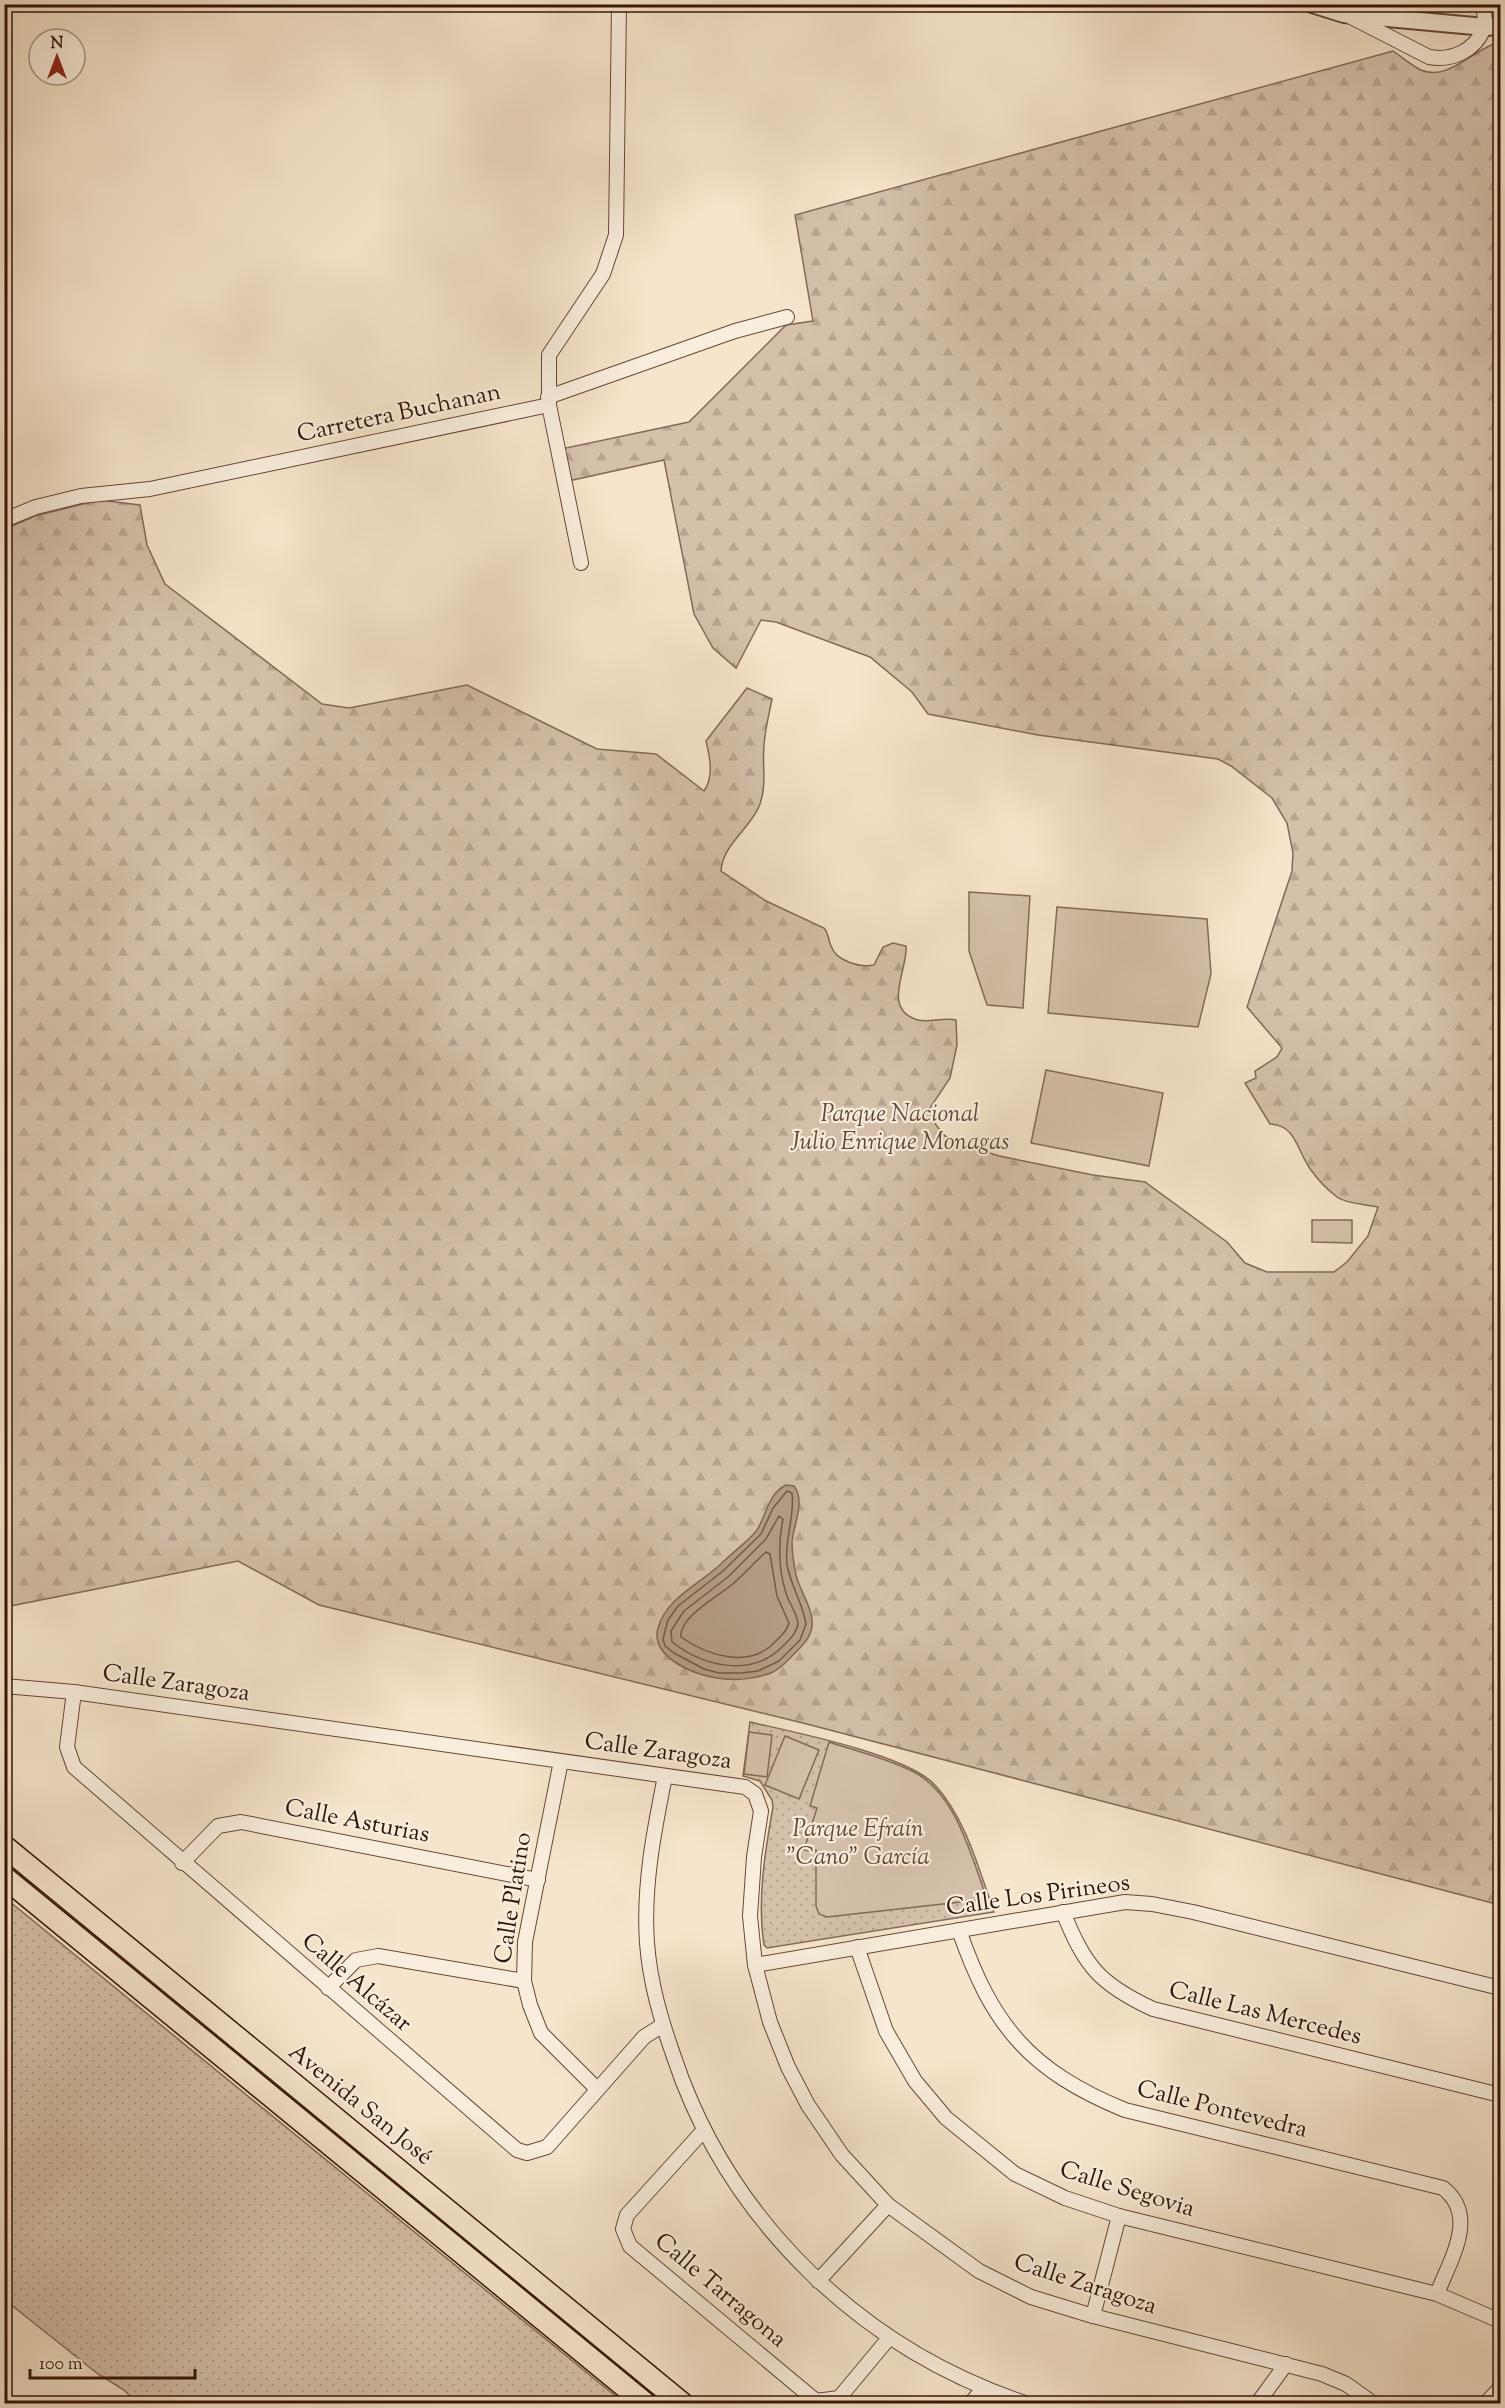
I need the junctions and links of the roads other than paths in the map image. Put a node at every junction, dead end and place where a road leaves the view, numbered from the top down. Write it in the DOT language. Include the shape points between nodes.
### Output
graph roads {
  1 [pos="619,4"];
  2 [pos="1312,4"];
  3 [pos="1484,4"];
  4 [pos="1344,14"];
  5 [pos="1492,27"];
  6 [pos="787,317"];
  7 [pos="549,401"];
  8 [pos="4,520"];
  9 [pos="581,563"];
  10 [pos="4,1686"];
  11 [pos="74,1692"];
  12 [pos="561,1761"];
  13 [pos="665,1776"];
  14 [pos="4,1846"];
  15 [pos="182,1863"];
  16 [pos="4,1877"];
  17 [pos="538,1880"];
  18 [pos="1063,1912"];
  19 [pos="959,1930"];
  20 [pos="857,1947"];
  21 [pos="755,1965"];
  22 [pos="524,1981"];
  23 [pos="328,1988"];
  24 [pos="1500,1988"];
  25 [pos="663,2025"];
  26 [pos="597,2090"];
  27 [pos="1500,2095"];
  28 [pos="704,2130"];
  29 [pos="888,2205"];
  30 [pos="1119,2216"];
  31 [pos="818,2281"];
  32 [pos="1437,2294"];
  33 [pos="1094,2316"];
  34 [pos="1500,2321"];
  35 [pos="889,2338"];
  36 [pos="1286,2364"];
  37 [pos="1500,2388"];
  38 [pos="982,2389"];
  39 [pos="646,2403"];
  40 [pos="683,2403"];
  41 [pos="970,2403"];
  42 [pos="1028,2403"];
  43 [pos="1257,2403"];
  44 [pos="1374,2403"];
  45 [pos="1485,2403"];
  1 -- 7 [label="street" via="616,235 603,274 549,355"];
  2 -- 4 [label="street"];
  3 -- 5 [label="street"];
  4 -- 5 [label="street"];
  4 -- 5 [label="street" via="1440,59 1458,56"];
  6 -- 7 [label="street, Carretera Buchanan" via="735,331"];
  7 -- 8 [label="street, Carretera Buchanan" via="150,489 81,496"];
  7 -- 9 [label="street"];
  10 -- 11 [label="street, Calle Zaragoza"];
  11 -- 12 [label="street, Calle Zaragoza"];
  11 -- 15 [label="street, Calle Alcázar" via="67,1746 74,1767"];
  12 -- 13 [label="street, Calle Zaragoza"];
  12 -- 17 [label="street, Calle Platino"];
  13 -- 21 [label="street, Calle Zaragoza" via="745,1787 760,1802 751,1890"];
  13 -- 25 [label="street" via="651,1844 646,1905 651,1969"];
  14 -- 40 [label="main road, Avenida San José"];
  15 -- 17 [label="street, Calle Asturias" via="218,1826 241,1822"];
  15 -- 23 [label="street, Calle Alcázar"];
  16 -- 39 [label="main road, Avenida San José"];
  17 -- 22 [label="street, Calle Platino" via="525,1942"];
  18 -- 19 [label="street, Calle Los Pirineos"];
  18 -- 24 [label="street, Calle Los Pirineos" via="1125,1902 1152,1904"];
  18 -- 27 [label="street, Calle Las Mercedes" via="1078,1948 1100,1977 1122,1994 1153,2009"];
  19 -- 20 [label="street, Calle Los Pirineos"];
  19 -- 32 [label="street, Calle Pontevedra" via="980,1987 994,2011 1026,2049 1078,2090 1125,2110 1443,2188 1450,2193 1458,2207 1462,2228"];
  20 -- 21 [label="street, Calle Los Pirineos"];
  20 -- 30 [label="street, Calle Segovia" via="886,2031 915,2081 946,2118 1016,2174 1065,2198"];
  21 -- 29 [label="street, Calle Zaragoza" via="770,2022 798,2088 842,2155"];
  22 -- 23 [label="street" via="378,1956 356,1960"];
  22 -- 26 [label="street, Calle Platino" via="542,2032"];
  23 -- 26 [label="street, Calle Alcázar" via="522,2152 547,2147"];
  25 -- 26 [label="street, Calle Alcázar" via="644,2037"];
  25 -- 28 [label="street" via="682,2084"];
  28 -- 31 [label="street" via="726,2172 750,2205"];
  28 -- 35 [label="street, Calle Tarragona" via="627,2216 623,2229 630,2246 816,2401 839,2397"];
  29 -- 31 [label="street"];
  29 -- 33 [label="street, Calle Zaragoza" via="978,2271 1031,2297"];
  30 -- 32 [label="street, Calle Segovia"];
  30 -- 33 [label="street"];
  31 -- 35 [label="street"];
  32 -- 34 [label="street, Calle Segovia"];
  33 -- 36 [label="street, Calle Zaragoza"];
  35 -- 38 [label="street"];
  36 -- 43 [label="street"];
  36 -- 44 [label="street, Calle Zaragoza" via="1346,2384"];
  37 -- 45 [label="street"];
  38 -- 41 [label="street"];
  38 -- 42 [label="street"];
}
